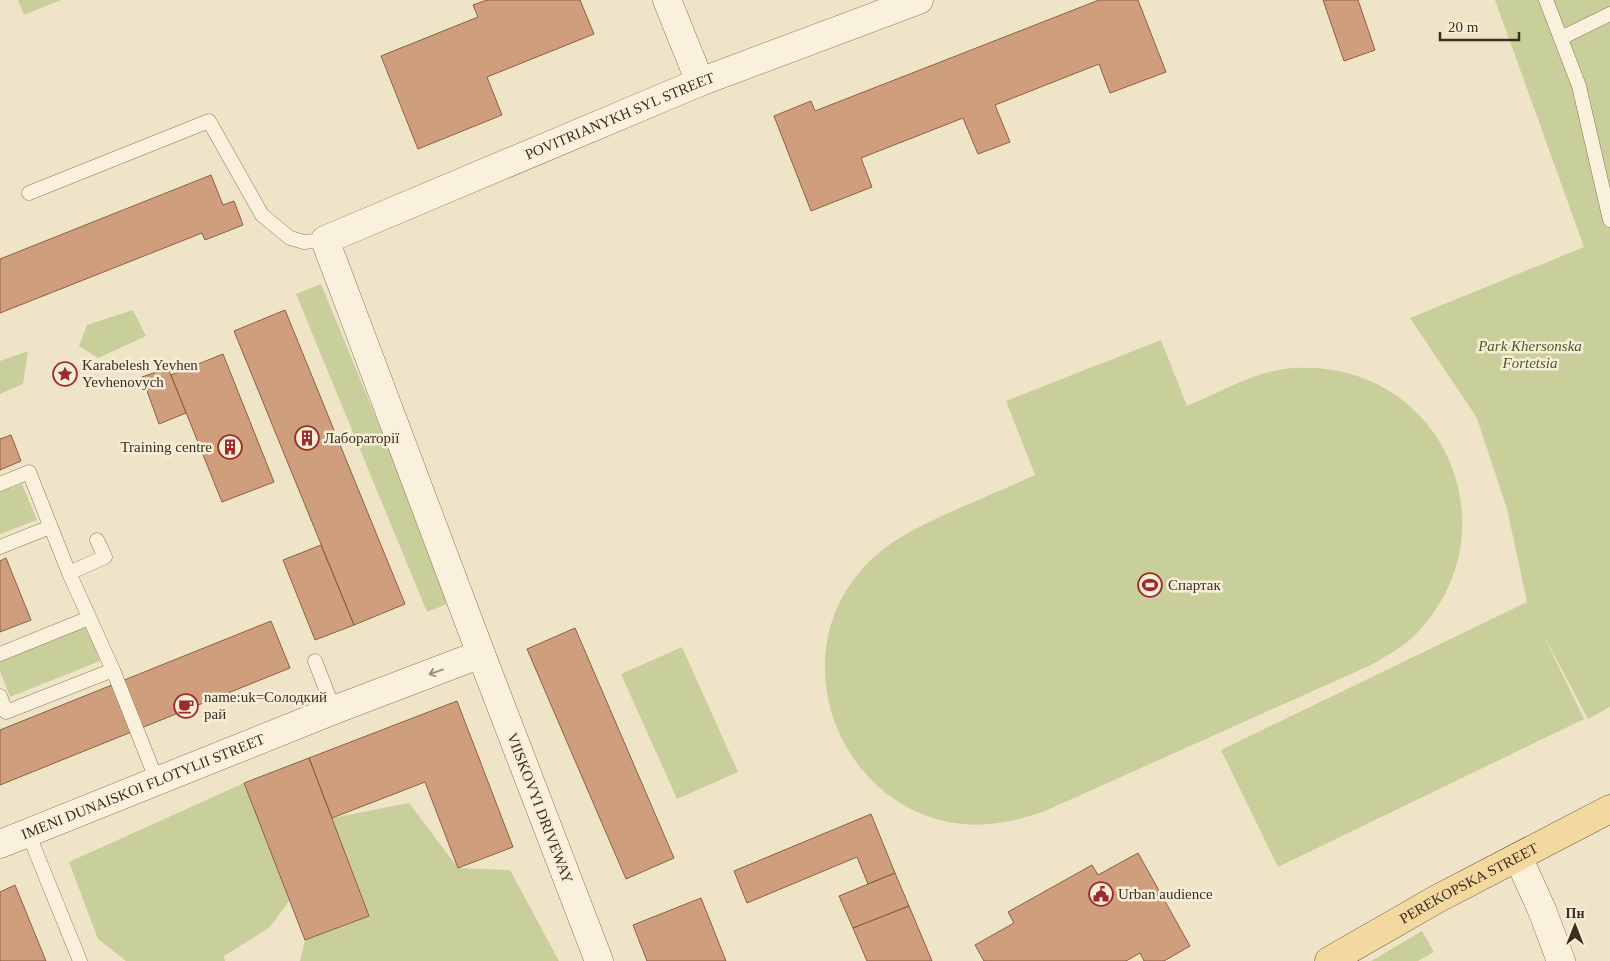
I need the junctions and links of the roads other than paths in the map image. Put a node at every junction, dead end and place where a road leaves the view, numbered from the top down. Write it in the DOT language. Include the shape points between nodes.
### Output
graph roads {
  1 [pos="667,0"];
  2 [pos="919,0"];
  3 [pos="1546,0"];
  4 [pos="1610,14"];
  5 [pos="1561,38"];
  6 [pos="700,82"];
  7 [pos="29,193"];
  8 [pos="1610,220"];
  9 [pos="325,240"];
  10 [pos="0,484"];
  11 [pos="50,527"];
  12 [pos="97,540"];
  13 [pos="0,547"];
  14 [pos="69,573"];
  15 [pos="89,618"];
  16 [pos="0,654"];
  17 [pos="481,654"];
  18 [pos="315,661"];
  19 [pos="113,670"];
  20 [pos="0,696"];
  21 [pos="334,710"];
  22 [pos="157,781"];
  23 [pos="1610,809"];
  24 [pos="28,833"];
  25 [pos="0,844"];
  26 [pos="1518,857"];
  27 [pos="80,961"];
  28 [pos="599,961"];
  29 [pos="1328,961"];
  30 [pos="1561,961"];
  1 -- 6 [label="street"];
  2 -- 6 [label="street, POVITRIANYKH SYL STREET"];
  3 -- 5 [label="lane"];
  4 -- 5 [label="lane"];
  5 -- 8 [label="lane" via="1579,86"];
  6 -- 9 [label="street, POVITRIANYKH SYL STREET"];
  7 -- 9 [label="lane" via="209,121 262,214 290,238 304,242"];
  9 -- 17 [label="street, VIISKOVYI DRIVEWAY"];
  10 -- 11 [label="lane" via="29,472"];
  11 -- 13 [label="lane"];
  11 -- 14 [label="lane"];
  12 -- 14 [label="lane" via="104,557"];
  14 -- 15 [label="lane"];
  15 -- 16 [label="lane"];
  15 -- 19 [label="lane"];
  17 -- 21 [label="street, IMENI DUNAISKOI FLOTYLII STREET, one-way"];
  17 -- 28 [label="street, VIISKOVYI DRIVEWAY"];
  18 -- 21 [label="lane"];
  19 -- 20 [label="lane" via="6,712"];
  19 -- 22 [label="lane"];
  21 -- 22 [label="street, IMENI DUNAISKOI FLOTYLII STREET"];
  22 -- 24 [label="street, IMENI DUNAISKOI FLOTYLII STREET"];
  23 -- 26 [label="main road, PEREKOPSKA STREET"];
  24 -- 25 [label="street, IMENI DUNAISKOI FLOTYLII STREET"];
  24 -- 27 [label="lane"];
  26 -- 29 [label="main road, PEREKOPSKA STREET"];
  26 -- 30 [label="street"];
}
